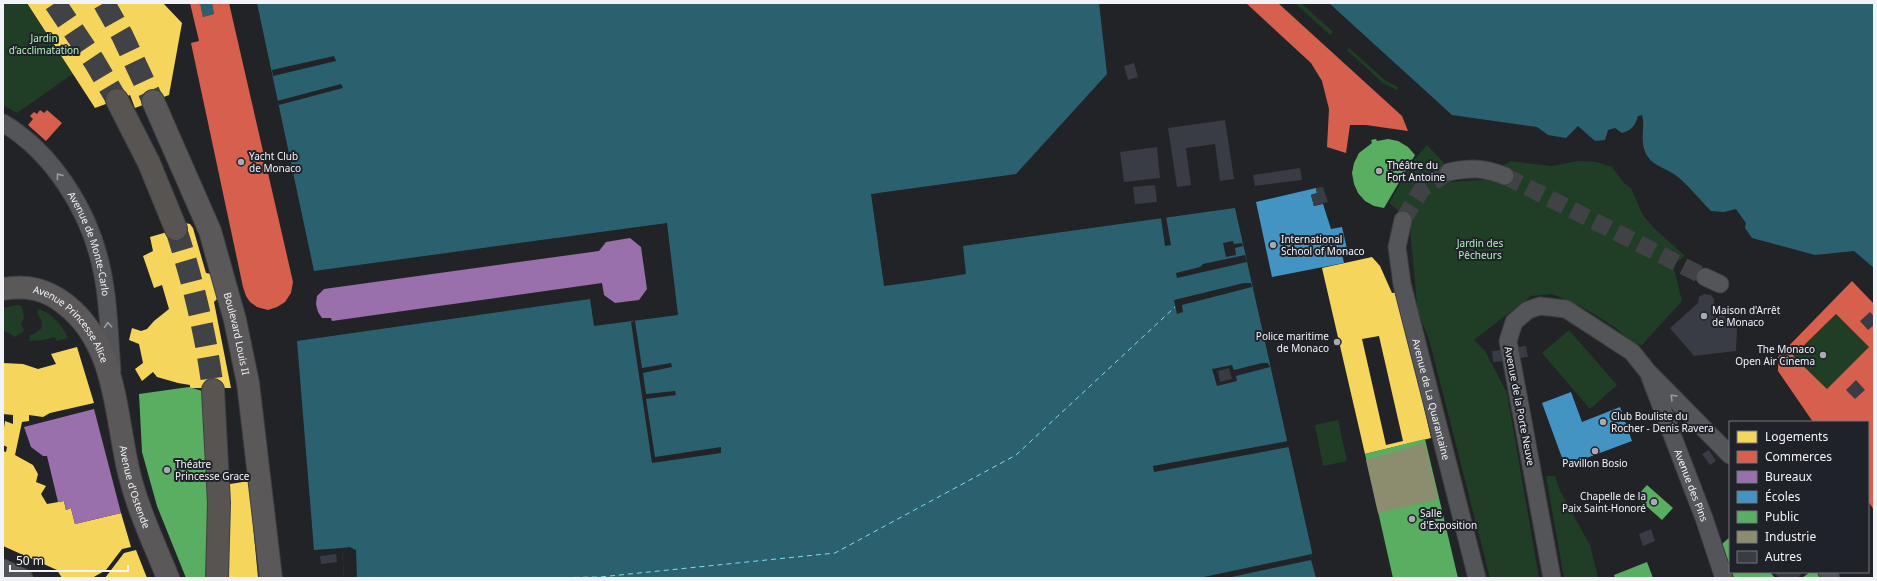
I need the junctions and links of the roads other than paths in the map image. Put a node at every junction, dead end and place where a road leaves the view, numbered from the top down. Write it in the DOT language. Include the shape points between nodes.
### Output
graph roads {
  1 [pos="117,100"];
  2 [pos="153,101"];
  3 [pos="3,123"];
  4 [pos="1449,172"];
  5 [pos="1506,176"];
  6 [pos="1403,220"];
  7 [pos="176,229"];
  8 [pos="1705,277"];
  9 [pos="1720,284"];
  10 [pos="3,289"];
  11 [pos="104,345"];
  12 [pos="1648,372"];
  13 [pos="213,390"];
  14 [pos="114,392"];
  15 [pos="1729,454"];
  16 [pos="3,568"];
  17 [pos="24,578"];
  18 [pos="168,578"];
  19 [pos="217,578"];
  20 [pos="271,578"];
  21 [pos="1477,578"];
  22 [pos="1552,578"];
  23 [pos="1724,578"];
  1 -- 7 [label="main road" via="149,163"];
  2 -- 20 [label="main road, Boulevard Louis II" via="210,231 235,320 248,383"];
  11 -- 3 [label="street, Avenue de Monte-Carlo, one-way" via="102,267 88,223 54,170 27,142"];
  4 -- 5 [label="street" via="1466,168 1486,169"];
  6 -- 21 [label="street, Avenue de La Quarantaine" via="1397,247 1402,284"];
  8 -- 9 [label="street"];
  10 -- 11 [label="main road, Avenue Princesse Alice" via="29,287 54,296 72,310"];
  11 -- 14 [label="main road, Avenue Princesse Alice"];
  15 -- 12 [label="street, one-way"];
  12 -- 22 [label="street, Avenue de la Porte Neuve" via="1632,352 1566,309 1540,306 1528,310 1514,322 1508,341 1510,362"];
  12 -- 23 [label="street, Avenue des Pins" via="1704,518"];
  13 -- 19 [label="main road" via="220,503"];
  14 -- 18 [label="main road, Avenue d'Ostende" via="138,505"];
  16 -- 17 [label="street"];
}
